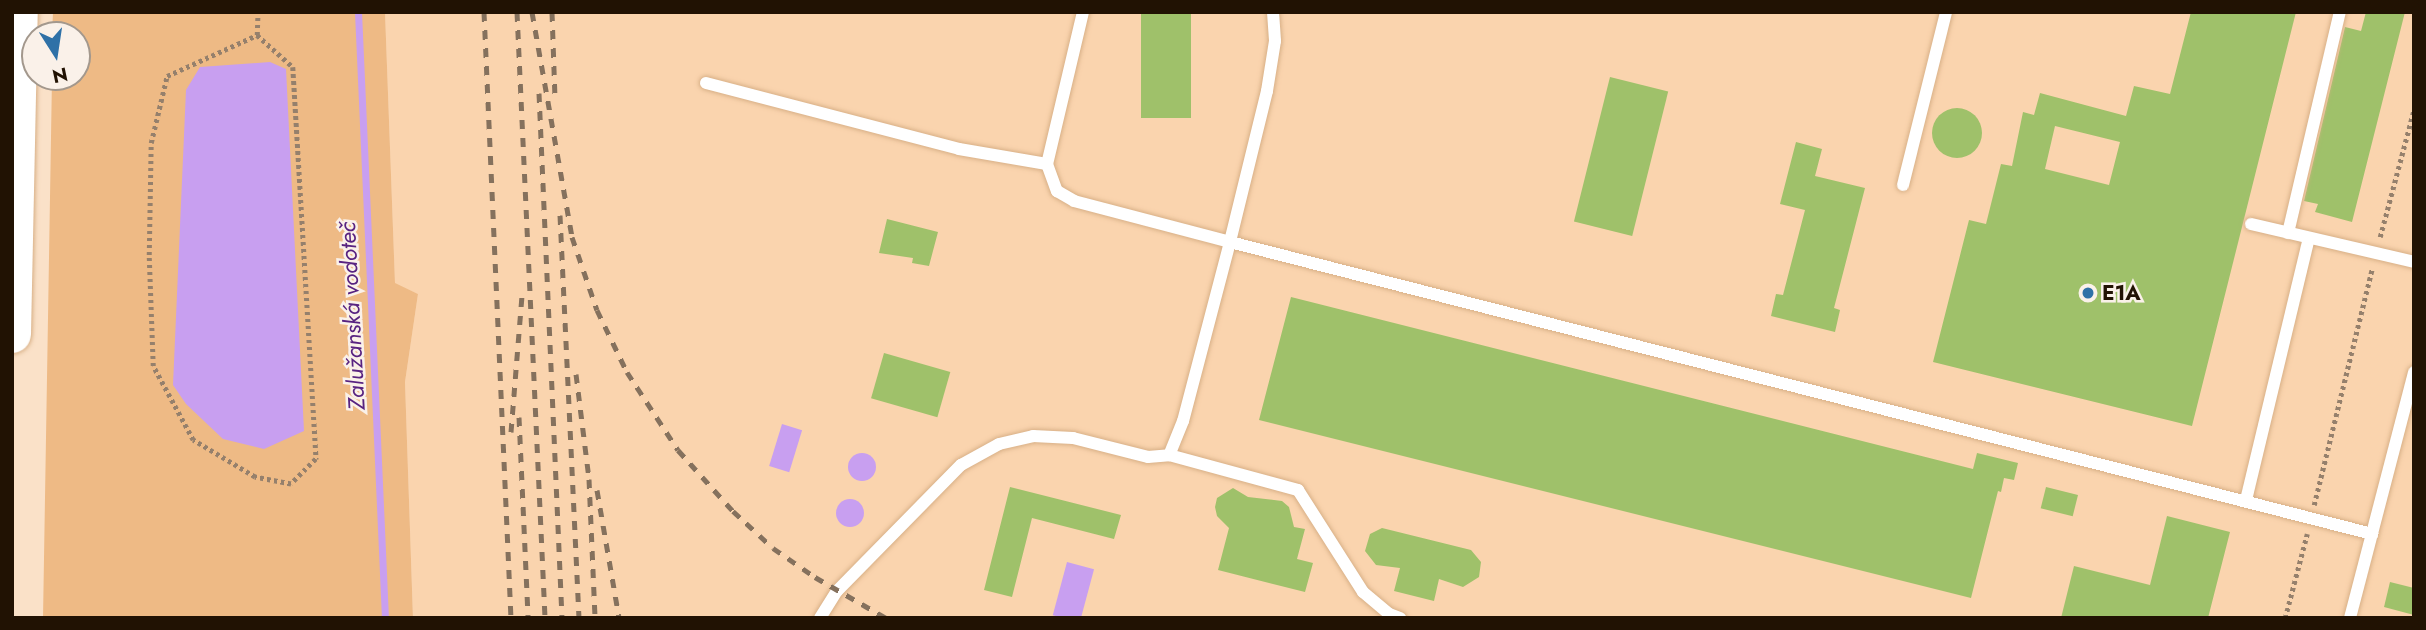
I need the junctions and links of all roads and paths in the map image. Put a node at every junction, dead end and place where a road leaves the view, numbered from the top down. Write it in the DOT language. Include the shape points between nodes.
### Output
graph roads {
  1 [pos="19,12"];
  2 [pos="258,12"];
  3 [pos="1083,12"];
  4 [pos="1273,12"];
  5 [pos="1946,12"];
  6 [pos="2340,12"];
  7 [pos="257,35"];
  8 [pos="706,83"];
  9 [pos="2414,109"];
  10 [pos="1047,164"];
  11 [pos="1903,185"];
  12 [pos="2251,224"];
  13 [pos="2288,233"];
  14 [pos="2309,238"];
  15 [pos="1230,242"];
  16 [pos="2376,254"];
  17 [pos="2414,262"];
  18 [pos="12,334"];
  19 [pos="2414,372"];
  20 [pos="1169,455"];
  21 [pos="2246,500"];
  22 [pos="2311,517"];
  23 [pos="2372,534"];
  24 [pos="820,618"];
  25 [pos="1401,618"];
  26 [pos="2285,618"];
  27 [pos="2350,618"];
  1 -- 18 [label="highway"];
  2 -- 7 [label="path"];
  3 -- 10 [label="lane"];
  4 -- 15 [label="lane" via="1275,41 1267,91"];
  5 -- 11 [label="lane"];
  6 -- 13 [label="lane"];
  7 -- 7 [label="path" via="293,67 316,459 291,484 255,477 193,440 153,366 151,143 167,76"];
  8 -- 10 [label="lane" via="959,149"];
  9 -- 16 [label="path"];
  10 -- 15 [label="lane" via="1057,191 1074,201"];
  12 -- 13 [label="lane"];
  13 -- 14 [label="lane"];
  14 -- 16 [label="lane"];
  14 -- 21 [label="lane"];
  15 -- 20 [label="lane" via="1183,421"];
  15 -- 21 [label="lane"];
  16 -- 17 [label="lane"];
  16 -- 22 [label="path"];
  19 -- 23 [label="lane"];
  20 -- 24 [label="lane" via="1148,457 1073,438 1033,436 999,444 961,465 942,482 837,591"];
  20 -- 25 [label="lane" via="1298,490 1363,592"];
  21 -- 22 [label="lane"];
  22 -- 23 [label="lane"];
  22 -- 26 [label="path"];
  23 -- 27 [label="lane"];
}
